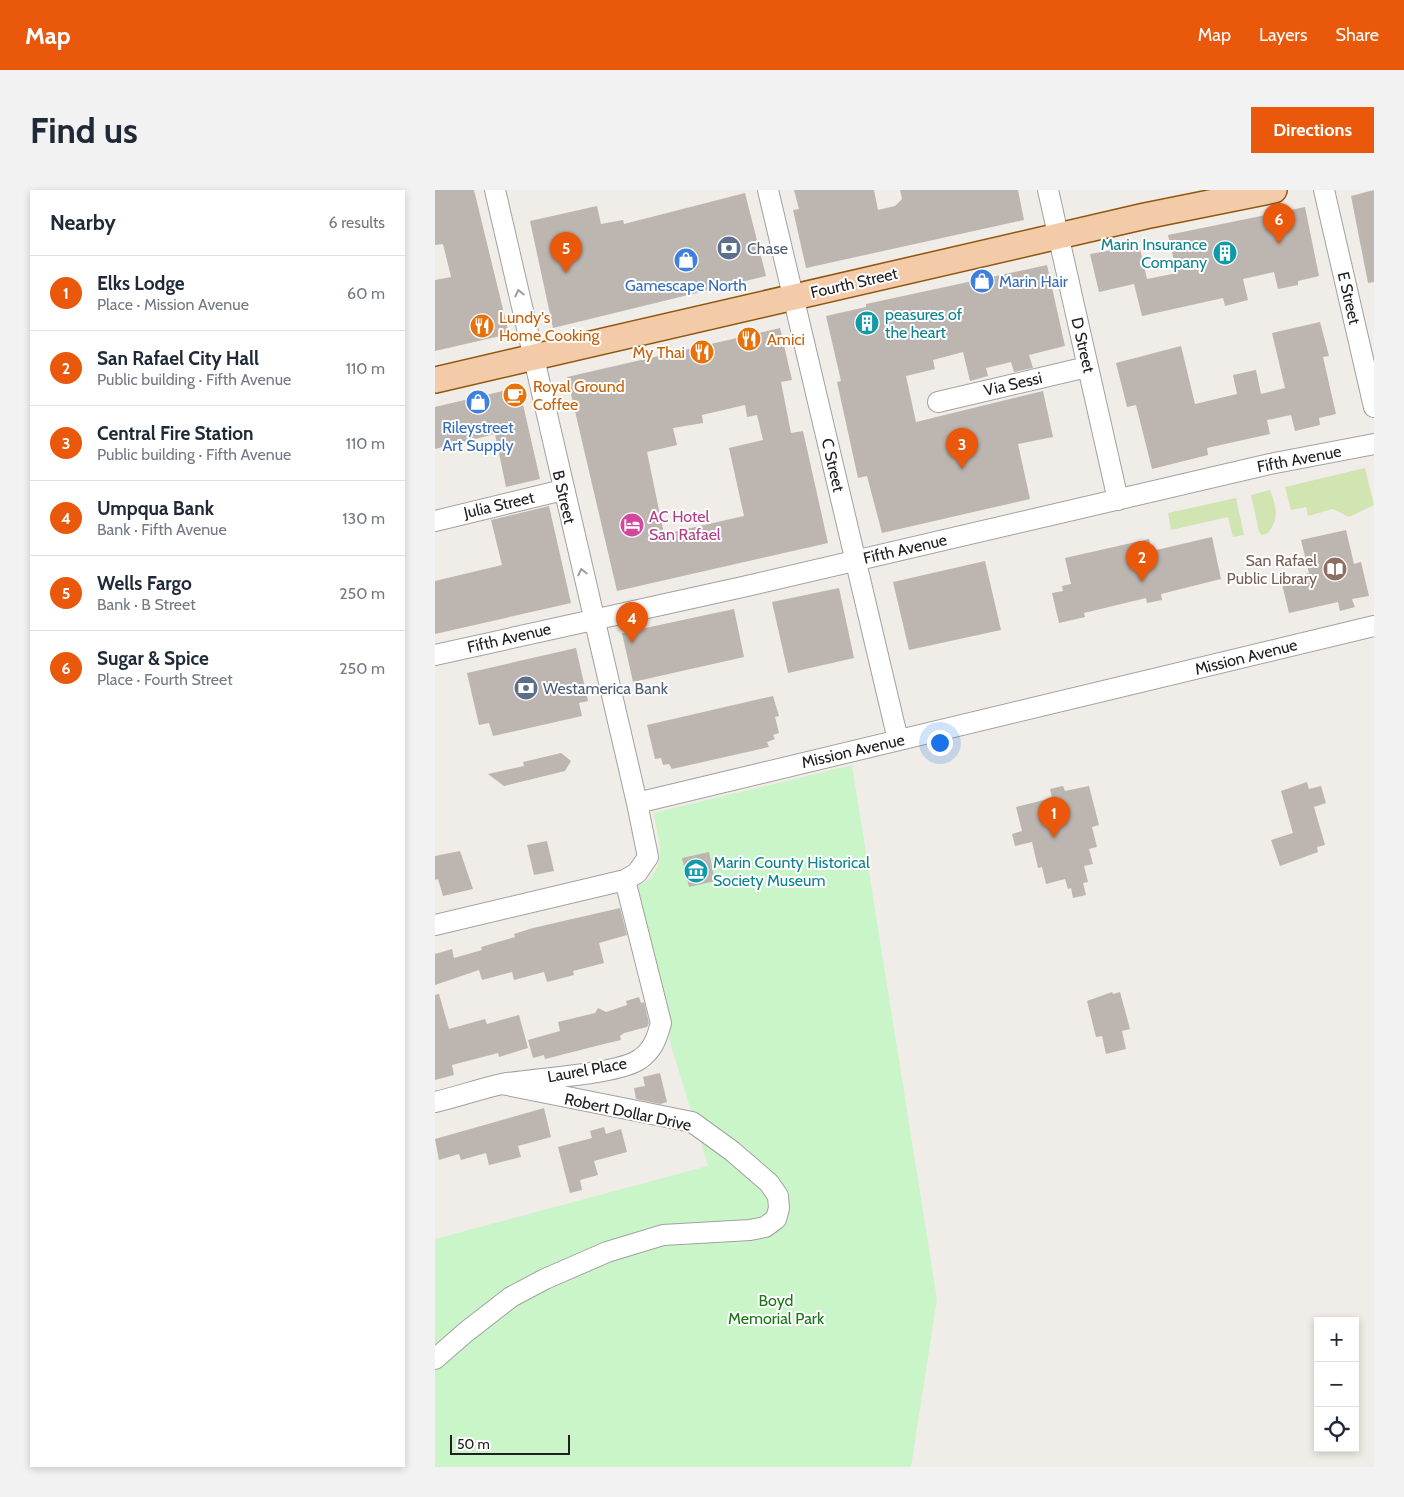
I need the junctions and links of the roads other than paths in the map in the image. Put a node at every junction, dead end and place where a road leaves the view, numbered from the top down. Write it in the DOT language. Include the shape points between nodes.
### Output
graph roads {
  1 [pos="495,190"];
  2 [pos="768,190"];
  3 [pos="1048,190"];
  4 [pos="1274,190"];
  5 [pos="1323,190"];
  6 [pos="1059,236"];
  7 [pos="794,296"];
  8 [pos="533,358"];
  9 [pos="1087,367"];
  10 [pos="435,380"];
  11 [pos="938,402"];
  12 [pos="1374,407"];
  13 [pos="1374,444"];
  14 [pos="563,490"];
  15 [pos="1118,500"];
  16 [pos="435,520"];
  17 [pos="856,561"];
  18 [pos="593,619"];
  19 [pos="1374,626"];
  20 [pos="435,655"];
  21 [pos="898,740"];
  22 [pos="637,803"];
  23 [pos="625,880"];
  24 [pos="435,925"];
  25 [pos="501,1084"];
  26 [pos="435,1102"];
  27 [pos="435,1359"];
  8 -- 1 [label="street, B Street, one-way"];
  2 -- 7 [label="street, C Street"];
  3 -- 6 [label="street, D Street"];
  4 -- 6 [label="main road, Fourth Street"];
  5 -- 12 [label="street, E Street"];
  6 -- 7 [label="main road, Fourth Street"];
  6 -- 9 [label="street, D Street"];
  7 -- 8 [label="main road, Fourth Street"];
  7 -- 17 [label="street, C Street"];
  8 -- 10 [label="main road, Fourth Street"];
  8 -- 14 [label="street, B Street"];
  9 -- 11 [label="street, Via Sessi"];
  9 -- 15 [label="street, D Street"];
  13 -- 15 [label="street, Fifth Avenue"];
  14 -- 16 [label="street, Julia Street"];
  18 -- 14 [label="street, B Street, one-way"];
  15 -- 17 [label="street, Fifth Avenue"];
  17 -- 18 [label="street, Fifth Avenue"];
  17 -- 21 [label="street, C Street"];
  18 -- 20 [label="street, Fifth Avenue"];
  18 -- 22 [label="street, B Street"];
  19 -- 21 [label="street, Mission Avenue"];
  21 -- 22 [label="street, Mission Avenue"];
  22 -- 23 [label="street" via="648,857 637,873"];
  23 -- 24 [label="street"];
  23 -- 25 [label="street, Laurel Place" via="661,1024 650,1051 639,1060 619,1067"];
  25 -- 26 [label="street, Laurel Place"];
  25 -- 27 [label="street, Robert Dollar Drive" via="693,1122 769,1183 778,1196 779,1208 776,1218 765,1227 663,1236 636,1242 545,1279 511,1298"];
}
